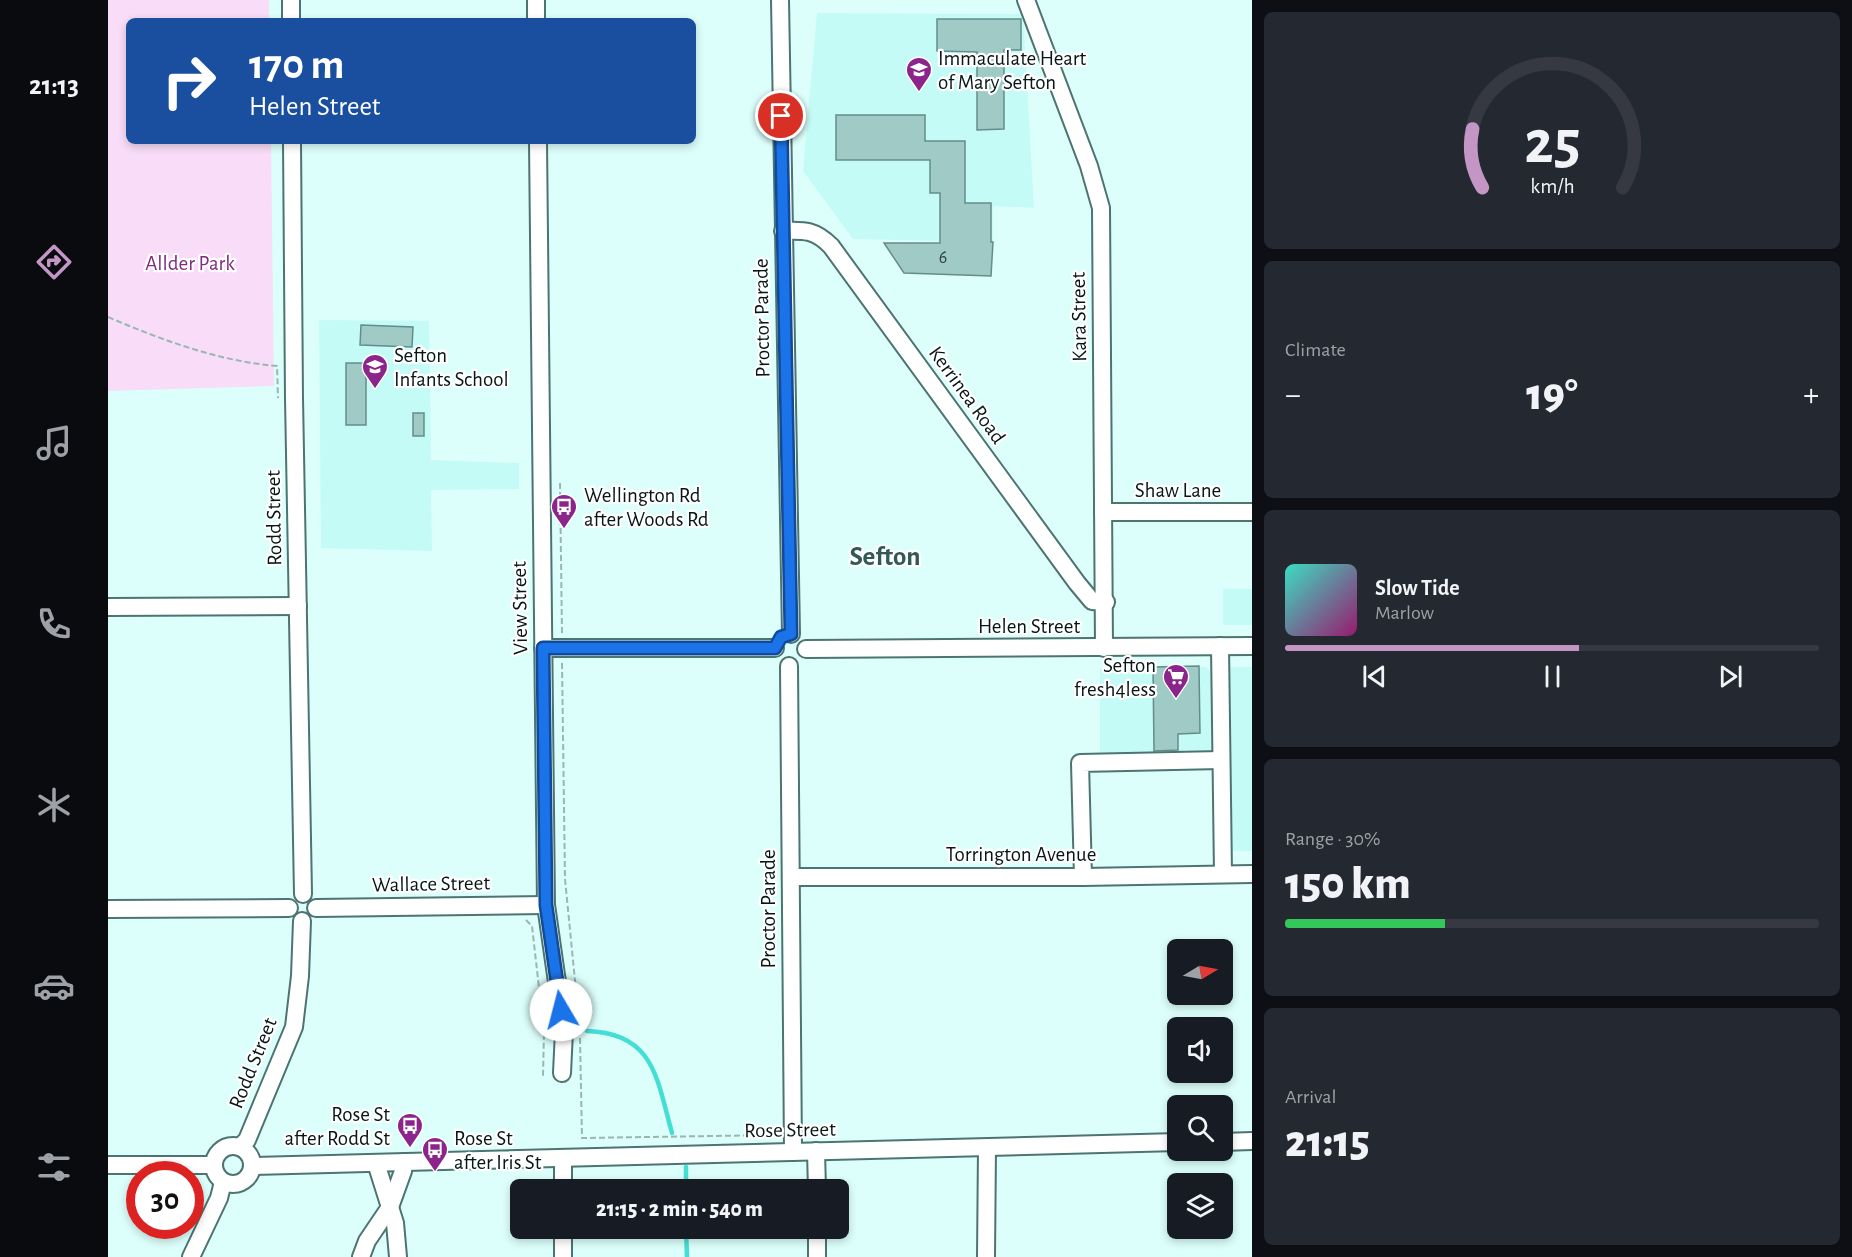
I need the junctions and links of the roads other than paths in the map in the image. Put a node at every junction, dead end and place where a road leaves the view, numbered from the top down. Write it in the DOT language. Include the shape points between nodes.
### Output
graph roads {
  1 [pos="291,0"];
  2 [pos="536,0"];
  3 [pos="780,0"];
  4 [pos="1026,0"];
  5 [pos="291,18"];
  6 [pos="536,18"];
  7 [pos="292,144"];
  8 [pos="538,144"];
  9 [pos="783,231"];
  10 [pos="1103,512"];
  11 [pos="1252,512"];
  12 [pos="1106,602"];
  13 [pos="298,606"];
  14 [pos="108,607"];
  15 [pos="791,634"];
  16 [pos="1221,646"];
  17 [pos="1252,646"];
  18 [pos="543,648"];
  19 [pos="775,648"];
  20 [pos="1104,648"];
  21 [pos="806,650"];
  22 [pos="789,666"];
  23 [pos="1221,760"];
  24 [pos="1223,874"];
  25 [pos="1252,874"];
  26 [pos="791,877"];
  27 [pos="1083,877"];
  28 [pos="303,894"];
  29 [pos="546,905"];
  30 [pos="289,908"];
  31 [pos="316,908"];
  32 [pos="108,909"];
  33 [pos="302,921"];
  34 [pos="562,1073"];
  35 [pos="1252,1141"];
  36 [pos="1167,1142"];
  37 [pos="1233,1142"];
  38 [pos="240,1147"];
  39 [pos="987,1148"];
  40 [pos="793,1152"];
  41 [pos="816,1152"];
  42 [pos="563,1158"];
  43 [pos="376,1162"];
  44 [pos="404,1162"];
  45 [pos="108,1165"];
  46 [pos="213,1166"];
  47 [pos="252,1166"];
  48 [pos="563,1179"];
  49 [pos="817,1179"];
  50 [pos="223,1182"];
  51 [pos="390,1207"];
  52 [pos="563,1239"];
  53 [pos="817,1239"];
  54 [pos="191,1257"];
  55 [pos="361,1257"];
  56 [pos="398,1257"];
  57 [pos="563,1257"];
  58 [pos="817,1257"];
  59 [pos="986,1257"];
  1 -- 5 [label="street"];
  2 -- 6 [label="street"];
  3 -- 9 [label="street, Proctor Parade"];
  4 -- 10 [label="street, Kara Street" via="1101,208"];
  7 -- 13 [label="street, Rodd Street"];
  8 -- 18 [label="street, View Street"];
  9 -- 12 [label="street, Kerrinea Road" via="802,230 820,235 831,246 1077,583 1092,601"];
  9 -- 15 [label="street, Proctor Parade"];
  10 -- 11 [label="street, Shaw Lane"];
  10 -- 12 [label="street, Kara Street"];
  12 -- 20 [label="street, Kara Street"];
  13 -- 14 [label="street"];
  13 -- 28 [label="street, Rodd Street"];
  15 -- 19 [label="street" via="781,637"];
  15 -- 21 [label="street" via="800,638"];
  16 -- 17 [label="street, Helen Street"];
  16 -- 20 [label="street, Helen Street"];
  16 -- 23 [label="street"];
  18 -- 19 [label="street"];
  18 -- 29 [label="street, View Street"];
  19 -- 22 [label="street" via="778,661"];
  20 -- 21 [label="street, Helen Street"];
  21 -- 22 [label="street" via="798,664"];
  22 -- 26 [label="street, Proctor Parade"];
  23 -- 24 [label="street"];
  23 -- 27 [label="street" via="1080,763"];
  24 -- 25 [label="street, Torrington Avenue"];
  24 -- 27 [label="street, Torrington Avenue"];
  26 -- 27 [label="street, Torrington Avenue"];
  26 -- 40 [label="street, Proctor Parade"];
  28 -- 30 [label="street" via="292,898"];
  28 -- 31 [label="street" via="313,898"];
  29 -- 31 [label="street, Wallace Street"];
  29 -- 34 [label="street, View Street" via="564,1031"];
  30 -- 32 [label="street"];
  30 -- 33 [label="street"];
  31 -- 33 [label="street" via="311,918"];
  33 -- 38 [label="street, Rodd Street" via="294,1027 247,1140"];
  35 -- 37 [label="street"];
  36 -- 39 [label="street, Rose Street"];
  38 -- 46 [label="street" via="222,1149"];
  38 -- 47 [label="street" via="248,1154"];
  39 -- 41 [label="street, Rose Street"];
  39 -- 59 [label="street"];
  40 -- 41 [label="street, Rose Street"];
  40 -- 42 [label="street, Rose Street"];
  41 -- 49 [label="street"];
  42 -- 44 [label="street, Rose Street"];
  42 -- 48 [label="street"];
  43 -- 44 [label="street, Rose Street"];
  43 -- 47 [label="street, Rose Street"];
  43 -- 51 [label="street"];
  44 -- 51 [label="street"];
  45 -- 46 [label="street"];
  46 -- 50 [label="street"];
  47 -- 50 [label="street" via="240,1183"];
  50 -- 54 [label="street"];
  51 -- 55 [label="street"];
  51 -- 56 [label="street"];
  52 -- 57 [label="street"];
  53 -- 58 [label="street"];
}
